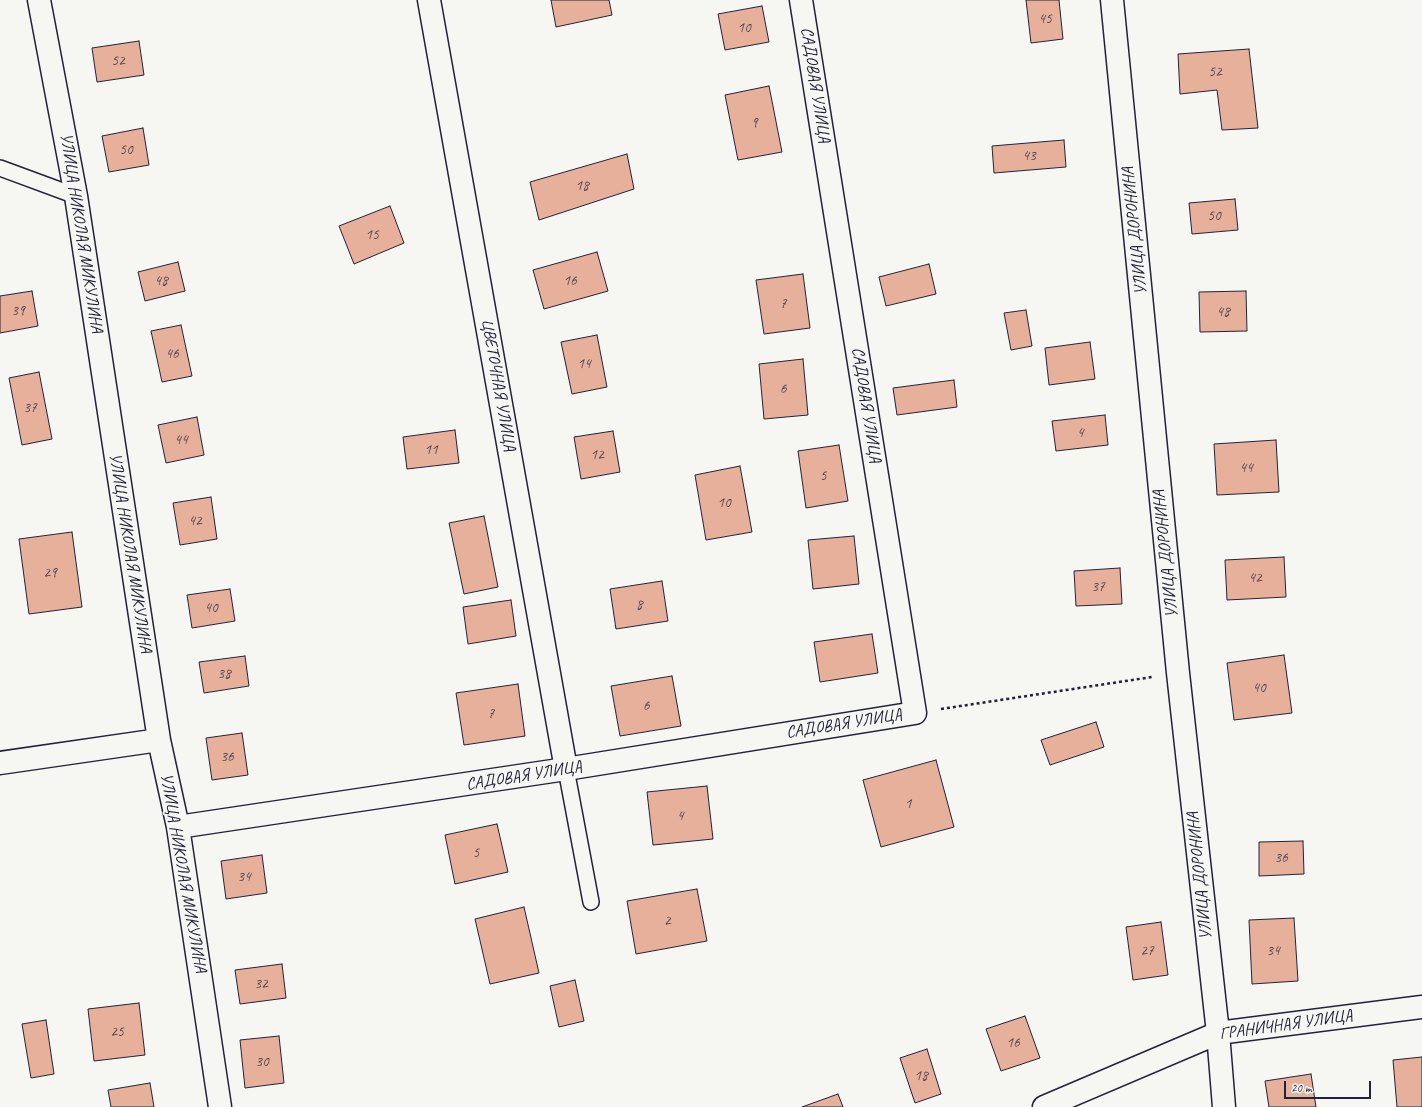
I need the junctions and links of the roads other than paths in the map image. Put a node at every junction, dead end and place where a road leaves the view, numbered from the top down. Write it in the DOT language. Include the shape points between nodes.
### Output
graph roads {
  1 [pos="39,0"];
  2 [pos="429,0"];
  3 [pos="801,0"];
  4 [pos="1112,0"];
  5 [pos="0,168"];
  6 [pos="76,196"];
  7 [pos="159,740"];
  8 [pos="0,763"];
  9 [pos="566,770"];
  10 [pos="178,827"];
  11 [pos="591,902"];
  12 [pos="1422,1007"];
  13 [pos="1218,1033"];
  14 [pos="220,1107"];
  15 [pos="1044,1107"];
  16 [pos="1224,1107"];
  1 -- 6 [label="street, УЛИЦА НИКОЛАЯ МИКУЛИНА"];
  2 -- 9 [label="street, ЦВЕТОЧНАЯ УЛИЦА"];
  3 -- 9 [label="street, САДОВАЯ УЛИЦА" via="915,713"];
  4 -- 13 [label="street, УЛИЦА ДОРОНИНА" via="1178,673"];
  5 -- 6 [label="lane"];
  6 -- 7 [label="street, УЛИЦА НИКОЛАЯ МИКУЛИНА"];
  7 -- 8 [label="street"];
  7 -- 10 [label="street, УЛИЦА НИКОЛАЯ МИКУЛИНА"];
  9 -- 10 [label="street, САДОВАЯ УЛИЦА"];
  9 -- 11 [label="lane"];
  10 -- 14 [label="street, УЛИЦА НИКОЛАЯ МИКУЛИНА"];
  12 -- 13 [label="street, ГРАНИЧНАЯ УЛИЦА"];
  13 -- 15 [label="street, ГРАНИЧНАЯ УЛИЦА"];
  13 -- 16 [label="street, УЛИЦА ДОРОНИНА"];
}
